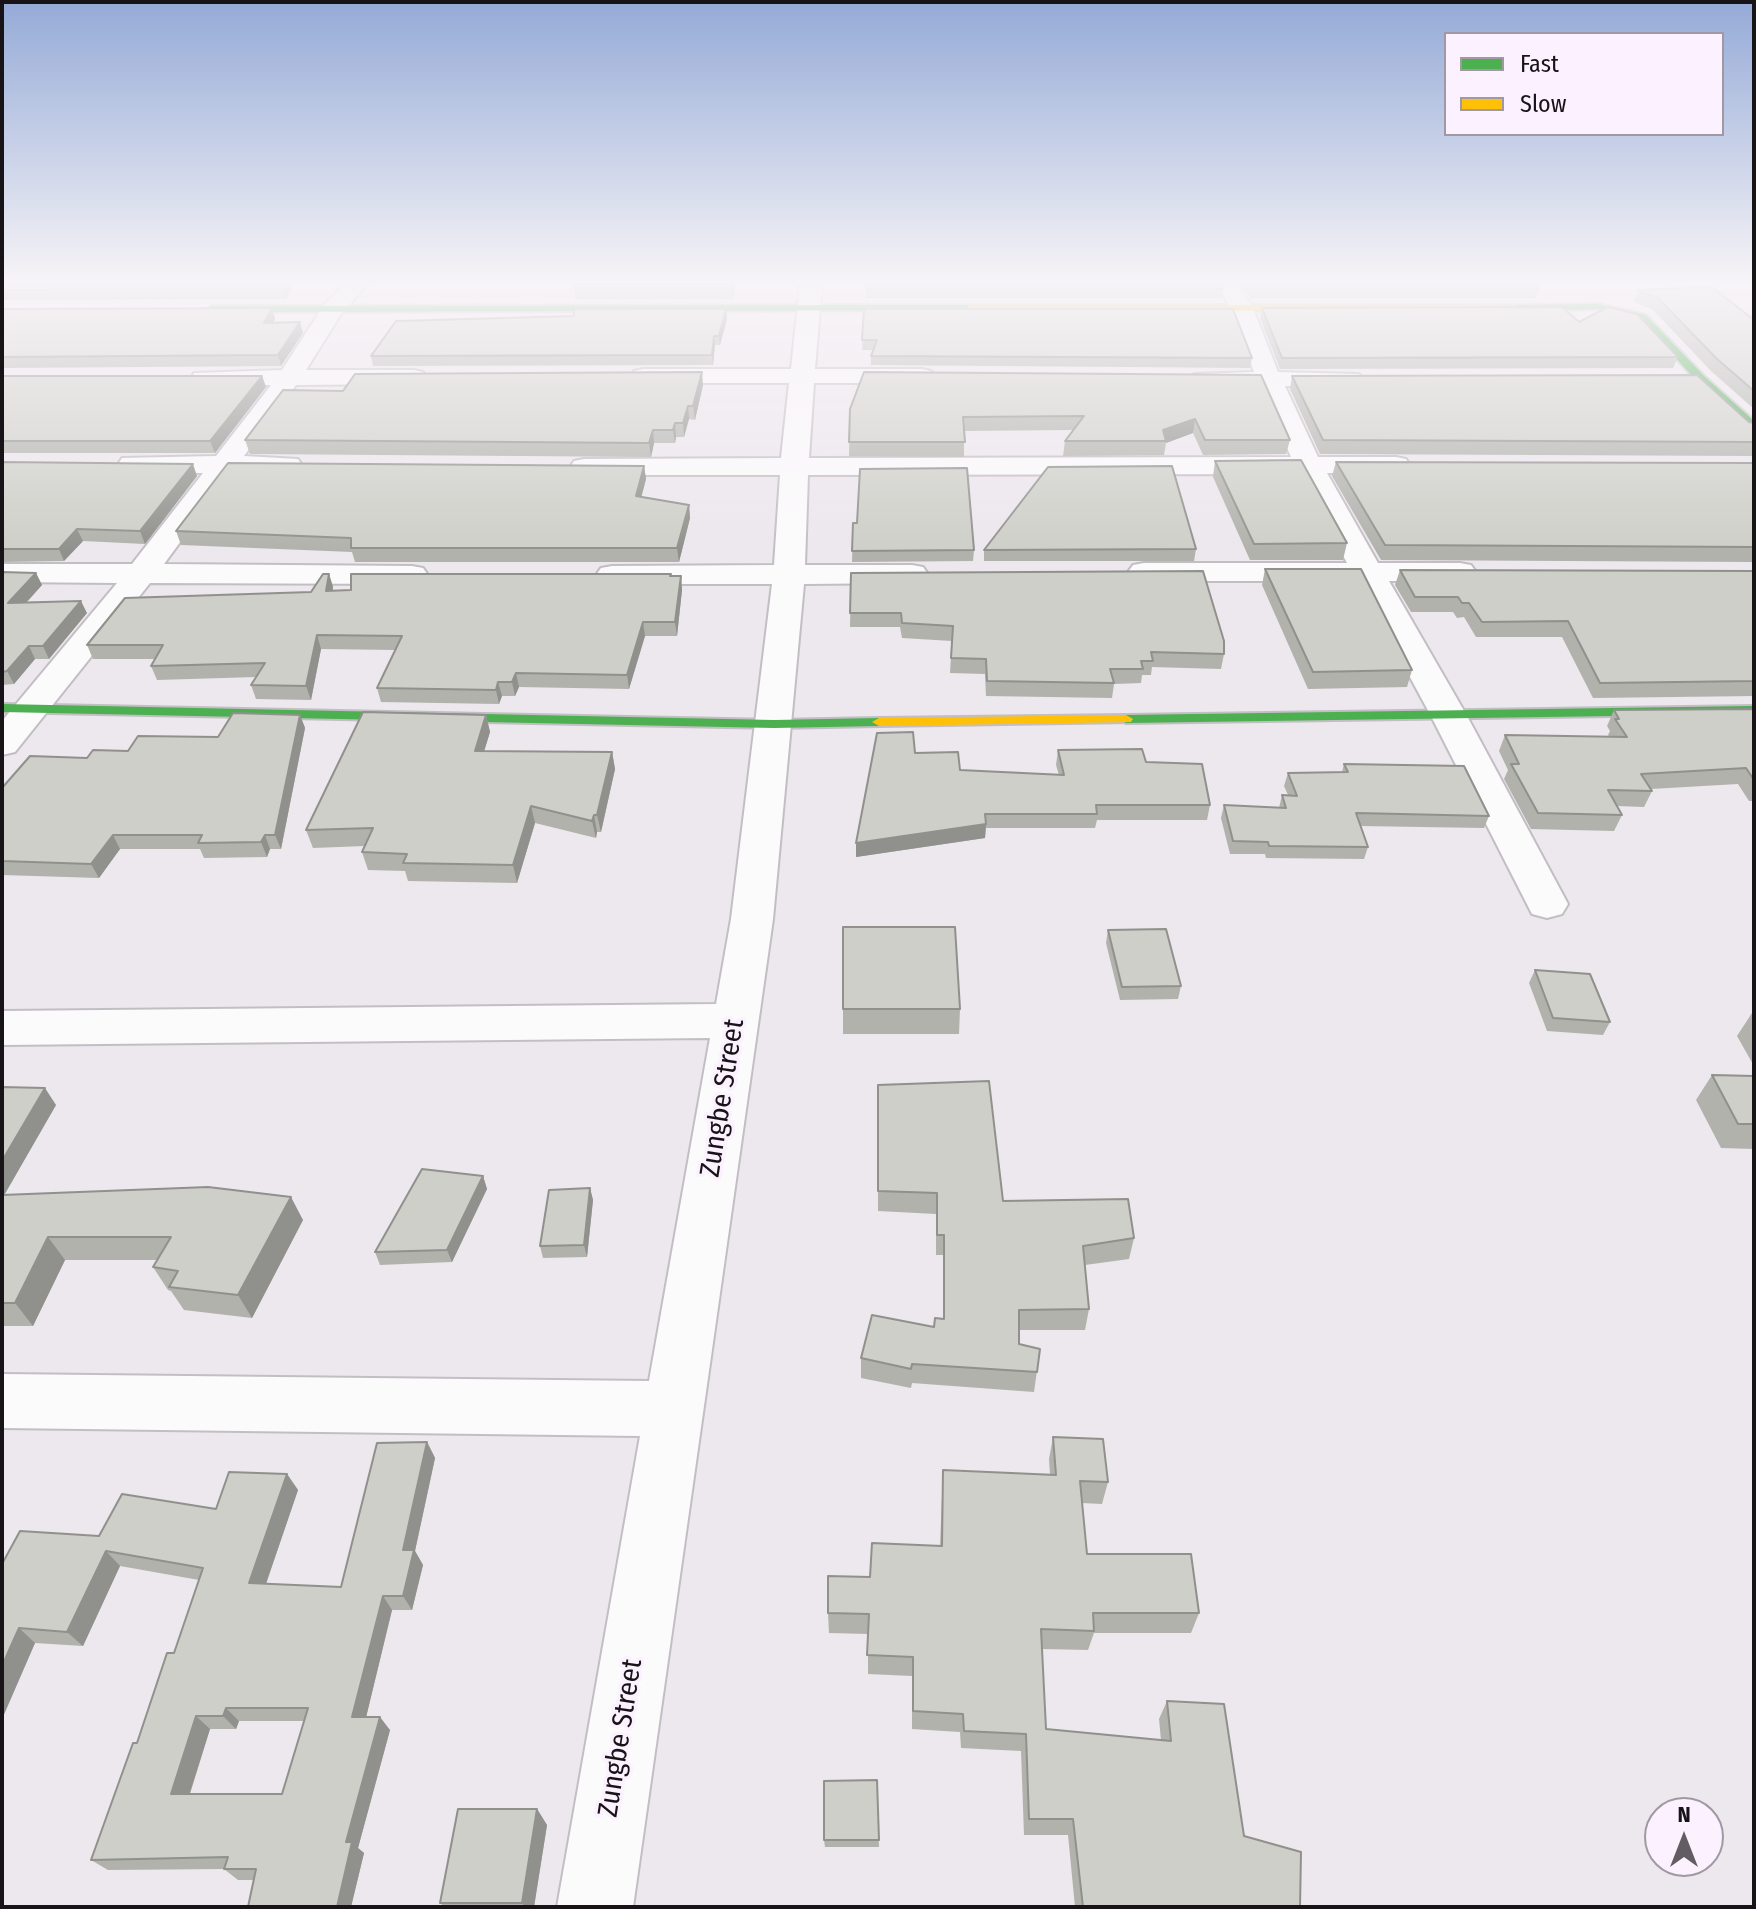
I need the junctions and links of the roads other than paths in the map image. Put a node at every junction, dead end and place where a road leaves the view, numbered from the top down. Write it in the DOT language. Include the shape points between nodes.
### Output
graph roads {
  1 [pos="292,373"];
  2 [pos="1267,373"];
  3 [pos="1696,373"];
  4 [pos="803,375"];
  5 [pos="616,376"];
  6 [pos="943,376"];
  7 [pos="445,377"];
  8 [pos="177,378"];
  9 [pos="289,378"];
  10 [pos="1176,378"];
  11 [pos="1668,378"];
  12 [pos="1700,378"];
  13 [pos="1269,379"];
  14 [pos="1381,379"];
  15 [pos="1754,427"];
  16 [pos="112,464"];
  17 [pos="222,465"];
  18 [pos="317,465"];
  19 [pos="1308,465"];
  20 [pos="1420,465"];
  21 [pos="556,467"];
  22 [pos="794,469"];
  23 [pos="1368,571"];
  24 [pos="1491,572"];
  25 [pos="2,573"];
  26 [pos="1118,573"];
  27 [pos="945,574"];
  28 [pos="140,575"];
  29 [pos="441,575"];
  30 [pos="583,575"];
  31 [pos="789,575"];
  32 [pos="2,708"];
  33 [pos="32,708"];
  34 [pos="1754,710"];
  35 [pos="1449,716"];
  36 [pos="774,724"];
  37 [pos="2,744"];
  38 [pos="1547,904"];
  39 [pos="736,1021"];
  40 [pos="2,1028"];
  41 [pos="2,1401"];
  42 [pos="673,1409"];
  43 [pos="595,1907"];
  1 -- 9 [label="street"];
  2 -- 13 [label="street"];
  3 -- 12 [label="street"];
  4 -- 5 [label="street"];
  4 -- 6 [label="street"];
  4 -- 22 [label="street, Zungbe Street"];
  7 -- 9 [label="street"];
  8 -- 9 [label="street"];
  9 -- 17 [label="street"];
  10 -- 13 [label="street"];
  11 -- 12 [label="street"];
  12 -- 15 [label="street"];
  13 -- 14 [label="street"];
  13 -- 19 [label="street"];
  16 -- 17 [label="street"];
  17 -- 18 [label="street"];
  17 -- 28 [label="street"];
  19 -- 20 [label="street"];
  19 -- 22 [label="street"];
  19 -- 23 [label="street"];
  21 -- 22 [label="street"];
  22 -- 31 [label="street, Zungbe Street"];
  23 -- 24 [label="street"];
  23 -- 26 [label="street"];
  23 -- 35 [label="street"];
  25 -- 28 [label="street"];
  27 -- 31 [label="street"];
  28 -- 29 [label="street"];
  28 -- 33 [label="street"];
  30 -- 31 [label="street"];
  31 -- 36 [label="street, Zungbe Street"];
  32 -- 33 [label="street"];
  33 -- 36 [label="street"];
  33 -- 37 [label="street"];
  34 -- 35 [label="street"];
  35 -- 36 [label="street"];
  35 -- 38 [label="street"];
  36 -- 39 [label="street, Zungbe Street"];
  39 -- 40 [label="street"];
  39 -- 42 [label="street, Zungbe Street"];
  41 -- 42 [label="street"];
  42 -- 43 [label="street, Zungbe Street"];
}
